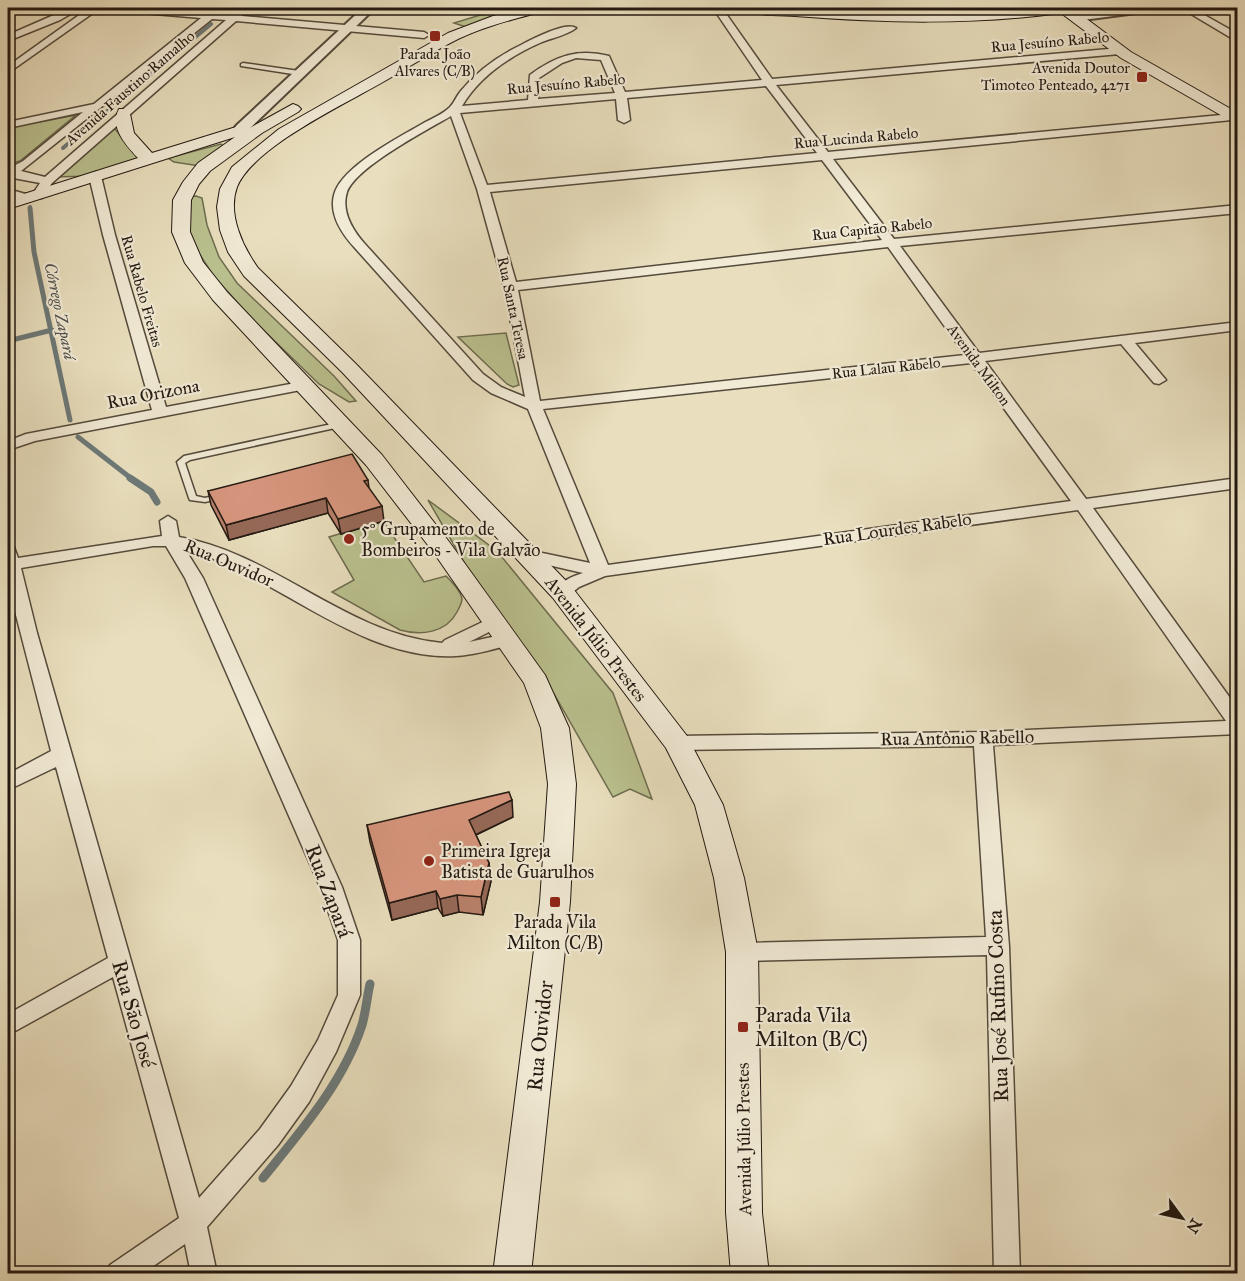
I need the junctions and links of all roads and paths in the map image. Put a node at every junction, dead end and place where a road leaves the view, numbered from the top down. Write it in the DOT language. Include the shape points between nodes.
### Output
graph roads {
  1 [pos="76,8"];
  2 [pos="95,8"];
  3 [pos="119,8"];
  4 [pos="221,8"];
  5 [pos="246,8"];
  6 [pos="369,8"];
  7 [pos="494,8"];
  8 [pos="539,8"];
  9 [pos="718,8"];
  10 [pos="753,8"];
  11 [pos="835,8"];
  12 [pos="977,8"];
  13 [pos="1144,8"];
  14 [pos="1186,8"];
  15 [pos="1067,10"];
  16 [pos="211,16"];
  17 [pos="234,18"];
  18 [pos="349,28"];
  19 [pos="571,28"];
  20 [pos="1222,30"];
  21 [pos="1238,31"];
  22 [pos="424,34"];
  23 [pos="8,38"];
  24 [pos="1238,39"];
  25 [pos="398,50"];
  26 [pos="1120,51"];
  27 [pos="243,65"];
  28 [pos="8,70"];
  29 [pos="299,73"];
  30 [pos="768,81"];
  31 [pos="621,94"];
  32 [pos="271,99"];
  33 [pos="533,102"];
  34 [pos="97,106"];
  35 [pos="454,110"];
  36 [pos="124,112"];
  37 [pos="1235,118"];
  38 [pos="624,120"];
  39 [pos="8,125"];
  40 [pos="248,130"];
  41 [pos="285,132"];
  42 [pos="825,156"];
  43 [pos="156,158"];
  44 [pos="8,173"];
  45 [pos="95,176"];
  46 [pos="483,189"];
  47 [pos="186,191"];
  48 [pos="20,194"];
  49 [pos="1238,208"];
  50 [pos="891,243"];
  51 [pos="511,287"];
  52 [pos="1238,326"];
  53 [pos="1125,340"];
  54 [pos="975,358"];
  55 [pos="1159,380"];
  56 [pos="306,385"];
  57 [pos="534,406"];
  58 [pos="160,413"];
  59 [pos="341,424"];
  60 [pos="8,446"];
  61 [pos="1238,483"];
  62 [pos="227,495"];
  63 [pos="1081,503"];
  64 [pos="170,530"];
  65 [pos="528,555"];
  66 [pos="10,557"];
  67 [pos="602,571"];
  68 [pos="562,592"];
  69 [pos="500,631"];
  70 [pos="1238,726"];
  71 [pos="983,739"];
  72 [pos="677,743"];
  73 [pos="63,754"];
  74 [pos="8,783"];
  75 [pos="998,946"];
  76 [pos="742,952"];
  77 [pos="120,962"];
  78 [pos="8,1025"];
  79 [pos="193,1223"];
  80 [pos="119,1274"];
  81 [pos="204,1274"];
  82 [pos="512,1274"];
  83 [pos="750,1274"];
  84 [pos="1007,1274"];
  1 -- 23 [label="street"];
  2 -- 28 [label="street"];
  3 -- 16 [label="street"];
  4 -- 16 [label="street, Avenida Faustino Ramalho"];
  5 -- 17 [label="street, Avenida Faustino Ramalho"];
  6 -- 18 [label="street"];
  7 -- 22 [label="main road"];
  8 -- 41 [label="main road, Avenida Júlio Prestes" via="453,36"];
  9 -- 30 [label="street, Avenida Milton"];
  10 -- 15 [label="main road" via="914,20"];
  11 -- 12 [label="main road" via="920,12"];
  13 -- 15 [label="street"];
  14 -- 20 [label="street"];
  15 -- 26 [label="main road"];
  16 -- 17 [label="street"];
  16 -- 34 [label="street, Avenida Faustino Ramalho"];
  17 -- 18 [label="street"];
  17 -- 36 [label="street, Avenida Faustino Ramalho"];
  18 -- 22 [label="street"];
  18 -- 29 [label="street"];
  19 -- 35 [label="street" via="509,55 472,84"];
  20 -- 21 [label="street"];
  20 -- 24 [label="street"];
  22 -- 25 [label="main road"];
  26 -- 30 [label="street, Rua Jesuíno Rabelo"];
  26 -- 37 [label="main road"];
  27 -- 29 [label="lane"];
  29 -- 32 [label="street"];
  30 -- 31 [label="street, Rua Jesuíno Rabelo"];
  30 -- 42 [label="street, Avenida Milton"];
  31 -- 33 [label="street, Rua Jesuíno Rabelo"];
  31 -- 33 [label="street" via="605,58 575,54 551,63 534,77"];
  31 -- 38 [label="street"];
  32 -- 40 [label="street"];
  32 -- 40 [label="main road" via="303,103"];
  33 -- 35 [label="street, Rua Jesuíno Rabelo"];
  34 -- 39 [label="street"];
  34 -- 44 [label="street, Avenida Faustino Ramalho" via="27,163"];
  35 -- 46 [label="street, Rua Santa Teresa"];
  35 -- 57 [label="street, Rua Jesuíno Rabelo" via="365,166 343,188 341,214 346,228 386,276 478,377 496,390"];
  36 -- 43 [label="main road" via="125,134"];
  36 -- 48 [label="street, Avenida Faustino Ramalho"];
  37 -- 42 [label="street, Rua Lucinda Rabelo"];
  40 -- 41 [label="main road"];
  40 -- 43 [label="main road"];
  40 -- 47 [label="main road" via="204,167"];
  41 -- 65 [label="main road, Avenida Júlio Prestes" via="240,167 228,189 229,230 237,252 251,272"];
  42 -- 46 [label="street, Rua Lucinda Rabelo"];
  42 -- 50 [label="street, Avenida Milton"];
  43 -- 45 [label="main road"];
  43 -- 47 [label="main road" via="180,168"];
  44 -- 48 [label="street"];
  45 -- 48 [label="main road"];
  45 -- 58 [label="street, Rua Rabelo Freitas"];
  46 -- 51 [label="street, Rua Santa Teresa"];
  47 -- 56 [label="main road" via="181,232 194,263 220,296"];
  49 -- 50 [label="street, Rua Capitão Rabelo"];
  50 -- 51 [label="street, Rua Capitão Rabelo"];
  50 -- 54 [label="street, Avenida Milton"];
  51 -- 57 [label="street, Rua Santa Teresa"];
  52 -- 53 [label="street, Rua Lalau Rabelo"];
  53 -- 54 [label="street, Rua Lalau Rabelo"];
  53 -- 55 [label="street"];
  54 -- 57 [label="street, Rua Lalau Rabelo"];
  54 -- 63 [label="street, Avenida Milton"];
  56 -- 58 [label="street, Rua Orizona"];
  56 -- 59 [label="main road"];
  57 -- 67 [label="street, Rua Santa Teresa"];
  58 -- 60 [label="street, Rua Orizona" via="31,437"];
  59 -- 62 [label="lane" via="181,462 193,498 205,500"];
  59 -- 69 [label="main road, Rua Ouvidor" via="374,460"];
  61 -- 63 [label="street, Rua Lourdes Rabelo"];
  63 -- 67 [label="street, Rua Lourdes Rabelo"];
  63 -- 70 [label="street, Avenida Milton"];
  64 -- 66 [label="street, Rua Ouvidor" via="153,541"];
  64 -- 69 [label="street, Rua Ouvidor" via="186,542 252,569 380,636 435,649 461,649"];
  64 -- 79 [label="street, Rua Zapará" via="331,887 350,939 349,995 328,1045 300,1095 269,1137"];
  65 -- 67 [label="street"];
  65 -- 68 [label="main road, Avenida Júlio Prestes"];
  66 -- 73 [label="street, Rua São José"];
  67 -- 68 [label="street, Rua Lourdes Rabelo"];
  68 -- 72 [label="main road, Avenida Júlio Prestes"];
  69 -- 82 [label="main road, Rua Ouvidor" via="536,681 555,728 562,784 555,902"];
  70 -- 71 [label="street, Rua Antônio Rabello"];
  71 -- 72 [label="street, Rua Antônio Rabello"];
  71 -- 75 [label="street, Rua José Rufino Costa"];
  72 -- 76 [label="main road, Avenida Júlio Prestes" via="708,805 729,878"];
  73 -- 74 [label="street"];
  73 -- 77 [label="street, Rua São José"];
  75 -- 76 [label="street"];
  75 -- 84 [label="street, Rua José Rufino Costa"];
  76 -- 83 [label="main road, Avenida Júlio Prestes" via="744,1213"];
  77 -- 78 [label="street"];
  77 -- 79 [label="street, Rua São José"];
  79 -- 80 [label="street, Rua Zapará"];
  79 -- 81 [label="street, Rua São José"];
}
